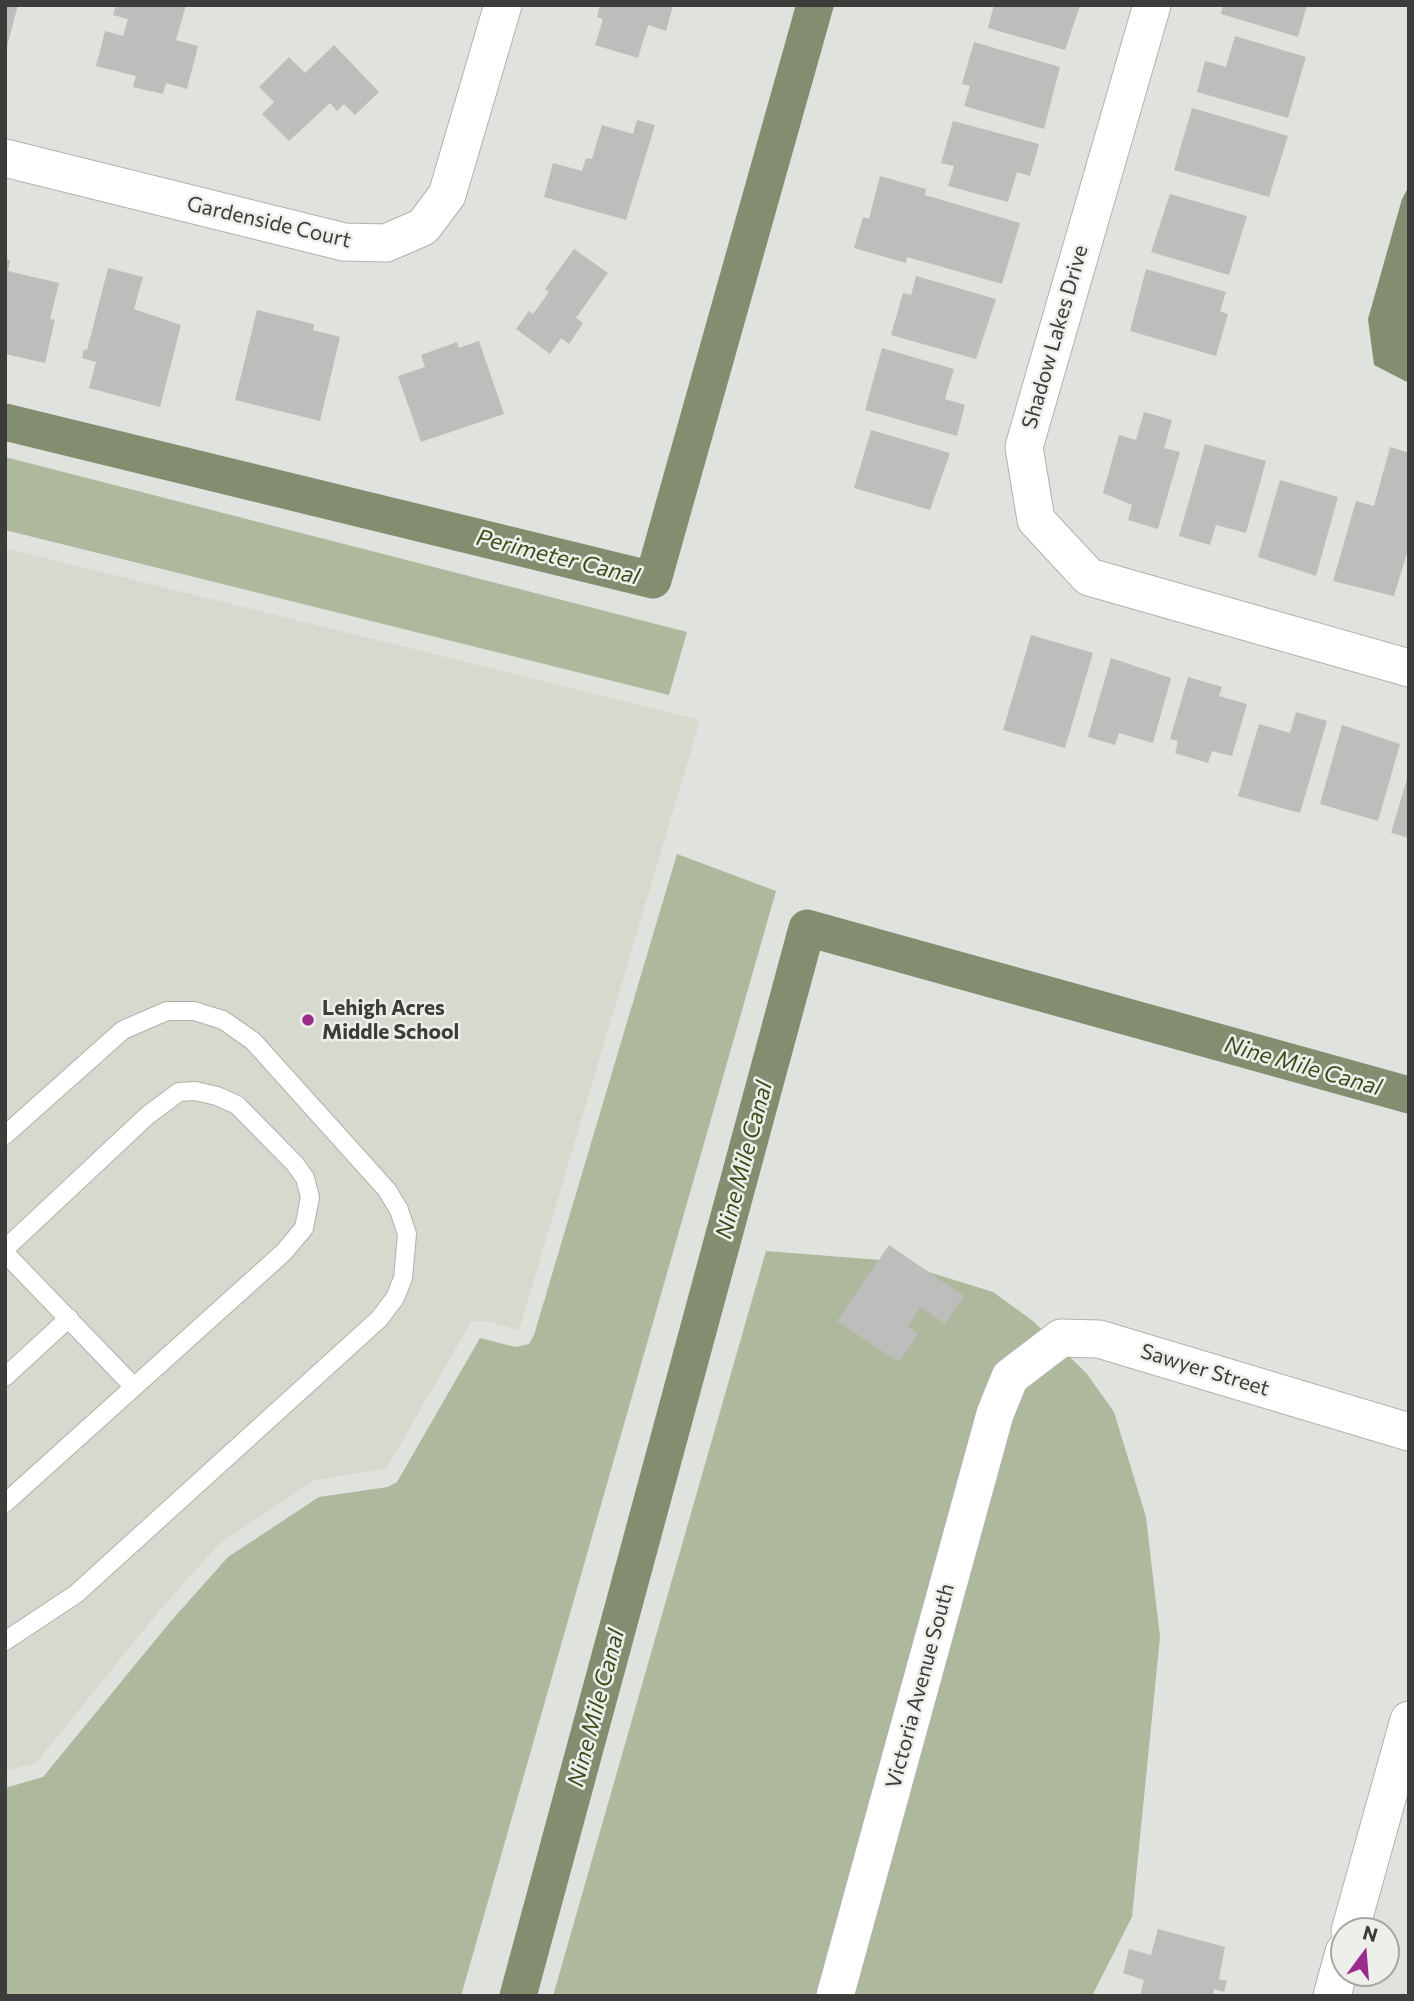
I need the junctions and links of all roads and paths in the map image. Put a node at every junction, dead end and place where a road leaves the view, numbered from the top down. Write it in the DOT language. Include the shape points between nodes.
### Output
graph roads {
  1 [pos="503,5"];
  2 [pos="1152,5"];
  3 [pos="5,158"];
  4 [pos="1409,668"];
  5 [pos="5,1135"];
  6 [pos="5,1251"];
  7 [pos="69,1318"];
  8 [pos="5,1377"];
  9 [pos="1010,1377"];
  10 [pos="134,1387"];
  11 [pos="1409,1432"];
  12 [pos="5,1503"];
  13 [pos="5,1641"];
  14 [pos="1409,1720"];
  15 [pos="1354,1917"];
  16 [pos="835,1996"];
  1 -- 3 [label="street, Gardenside Court" via="447,195 423,227 386,243 344,242"];
  2 -- 4 [label="street, Shadow Lakes Drive" via="1024,447 1036,520 1090,577"];
  5 -- 13 [label="lane" via="123,1030 167,1012 194,1011 223,1020 253,1041 387,1190 407,1234 403,1279 379,1319 76,1594"];
  6 -- 7 [label="lane"];
  6 -- 10 [label="lane" via="179,1091 217,1096 237,1105 295,1164 310,1197 304,1228 284,1252"];
  7 -- 8 [label="lane"];
  7 -- 10 [label="lane"];
  9 -- 11 [label="street, Sawyer Street" via="1061,1338 1099,1339"];
  9 -- 16 [label="street, Victoria Avenue South" via="995,1414"];
  10 -- 12 [label="lane"];
  14 -- 15 [label="street"];
}
